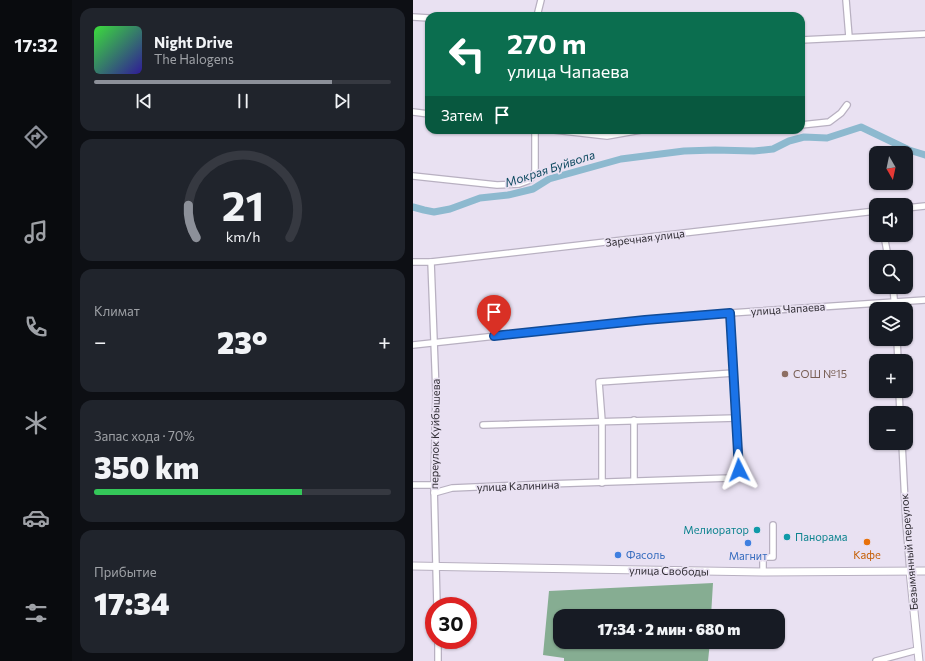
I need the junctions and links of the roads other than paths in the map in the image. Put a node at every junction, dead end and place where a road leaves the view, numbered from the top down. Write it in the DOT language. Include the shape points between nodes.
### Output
graph roads {
  1 [pos="541,0"];
  2 [pos="846,0"];
  3 [pos="538,12"];
  4 [pos="413,17"];
  5 [pos="425,18"];
  6 [pos="925,34"];
  7 [pos="849,37"];
  8 [pos="805,40"];
  9 [pos="847,105"];
  10 [pos="413,112"];
  11 [pos="425,114"];
  12 [pos="805,125"];
  13 [pos="535,134"];
  14 [pos="589,134"];
  15 [pos="618,134"];
  16 [pos="413,176"];
  17 [pos="925,206"];
  18 [pos="913,207"];
  19 [pos="869,212"];
  20 [pos="413,262"];
  21 [pos="431,262"];
  22 [pos="894,294"];
  23 [pos="925,300"];
  24 [pos="895,302"];
  25 [pos="869,304"];
  26 [pos="730,313"];
  27 [pos="434,343"];
  28 [pos="413,345"];
  29 [pos="734,373"];
  30 [pos="737,418"];
  31 [pos="634,420"];
  32 [pos="602,421"];
  33 [pos="483,425"];
  34 [pos="901,450"];
  35 [pos="634,481"];
  36 [pos="602,483"];
  37 [pos="413,485"];
  38 [pos="434,485"];
  39 [pos="434,493"];
  40 [pos="773,525"];
  41 [pos="413,566"];
  42 [pos="435,567"];
  43 [pos="910,571"];
  44 [pos="925,571"];
  45 [pos="763,572"];
  46 [pos="437,597"];
  47 [pos="438,649"];
  48 [pos="917,650"];
  49 [pos="438,661"];
  50 [pos="875,661"];
  51 [pos="919,661"];
  1 -- 3 [label="street"];
  2 -- 7 [label="street"];
  4 -- 5 [label="street"];
  6 -- 7 [label="street"];
  7 -- 8 [label="street"];
  9 -- 12 [label="street" via="829,122"];
  10 -- 11 [label="street"];
  13 -- 16 [label="street" via="535,171 531,180 519,184 497,185"];
  14 -- 15 [label="street"];
  17 -- 18 [label="street"];
  19 -- 21 [label="street, Заречная улица"];
  20 -- 21 [label="street, Заречная улица"];
  21 -- 27 [label="street, переулок Куйбышева"];
  22 -- 24 [label="street"];
  23 -- 24 [label="street, улица Чапаева"];
  25 -- 26 [label="street, улица Чапаева"];
  26 -- 27 [label="street, улица Чапаева"];
  26 -- 29 [label="street"];
  27 -- 28 [label="street, улица Чапаева"];
  27 -- 38 [label="street, переулок Куйбышева"];
  29 -- 30 [label="street"];
  29 -- 32 [label="street" via="599,382"];
  30 -- 31 [label="street"];
  30 -- 35 [label="street, улица Калинина" via="739,470 730,478"];
  31 -- 32 [label="street"];
  31 -- 35 [label="street"];
  32 -- 33 [label="street"];
  32 -- 36 [label="street"];
  34 -- 43 [label="street, Безымянный переулок"];
  35 -- 36 [label="street, улица Калинина"];
  36 -- 39 [label="street, улица Калинина" via="452,488"];
  37 -- 38 [label="street"];
  38 -- 39 [label="street, переулок Куйбышева"];
  39 -- 42 [label="street, переулок Куйбышева"];
  40 -- 45 [label="street" via="773,557 763,557"];
  41 -- 42 [label="main road, улица Свободы"];
  42 -- 45 [label="main road, улица Свободы"];
  42 -- 46 [label="street, переулок Куйбышева"];
  43 -- 44 [label="main road, улица Свободы"];
  43 -- 45 [label="main road, улица Свободы"];
  43 -- 48 [label="main road, Безымянный переулок"];
  47 -- 49 [label="street"];
  48 -- 50 [label="street"];
  48 -- 51 [label="main road, Безымянный переулок"];
}
